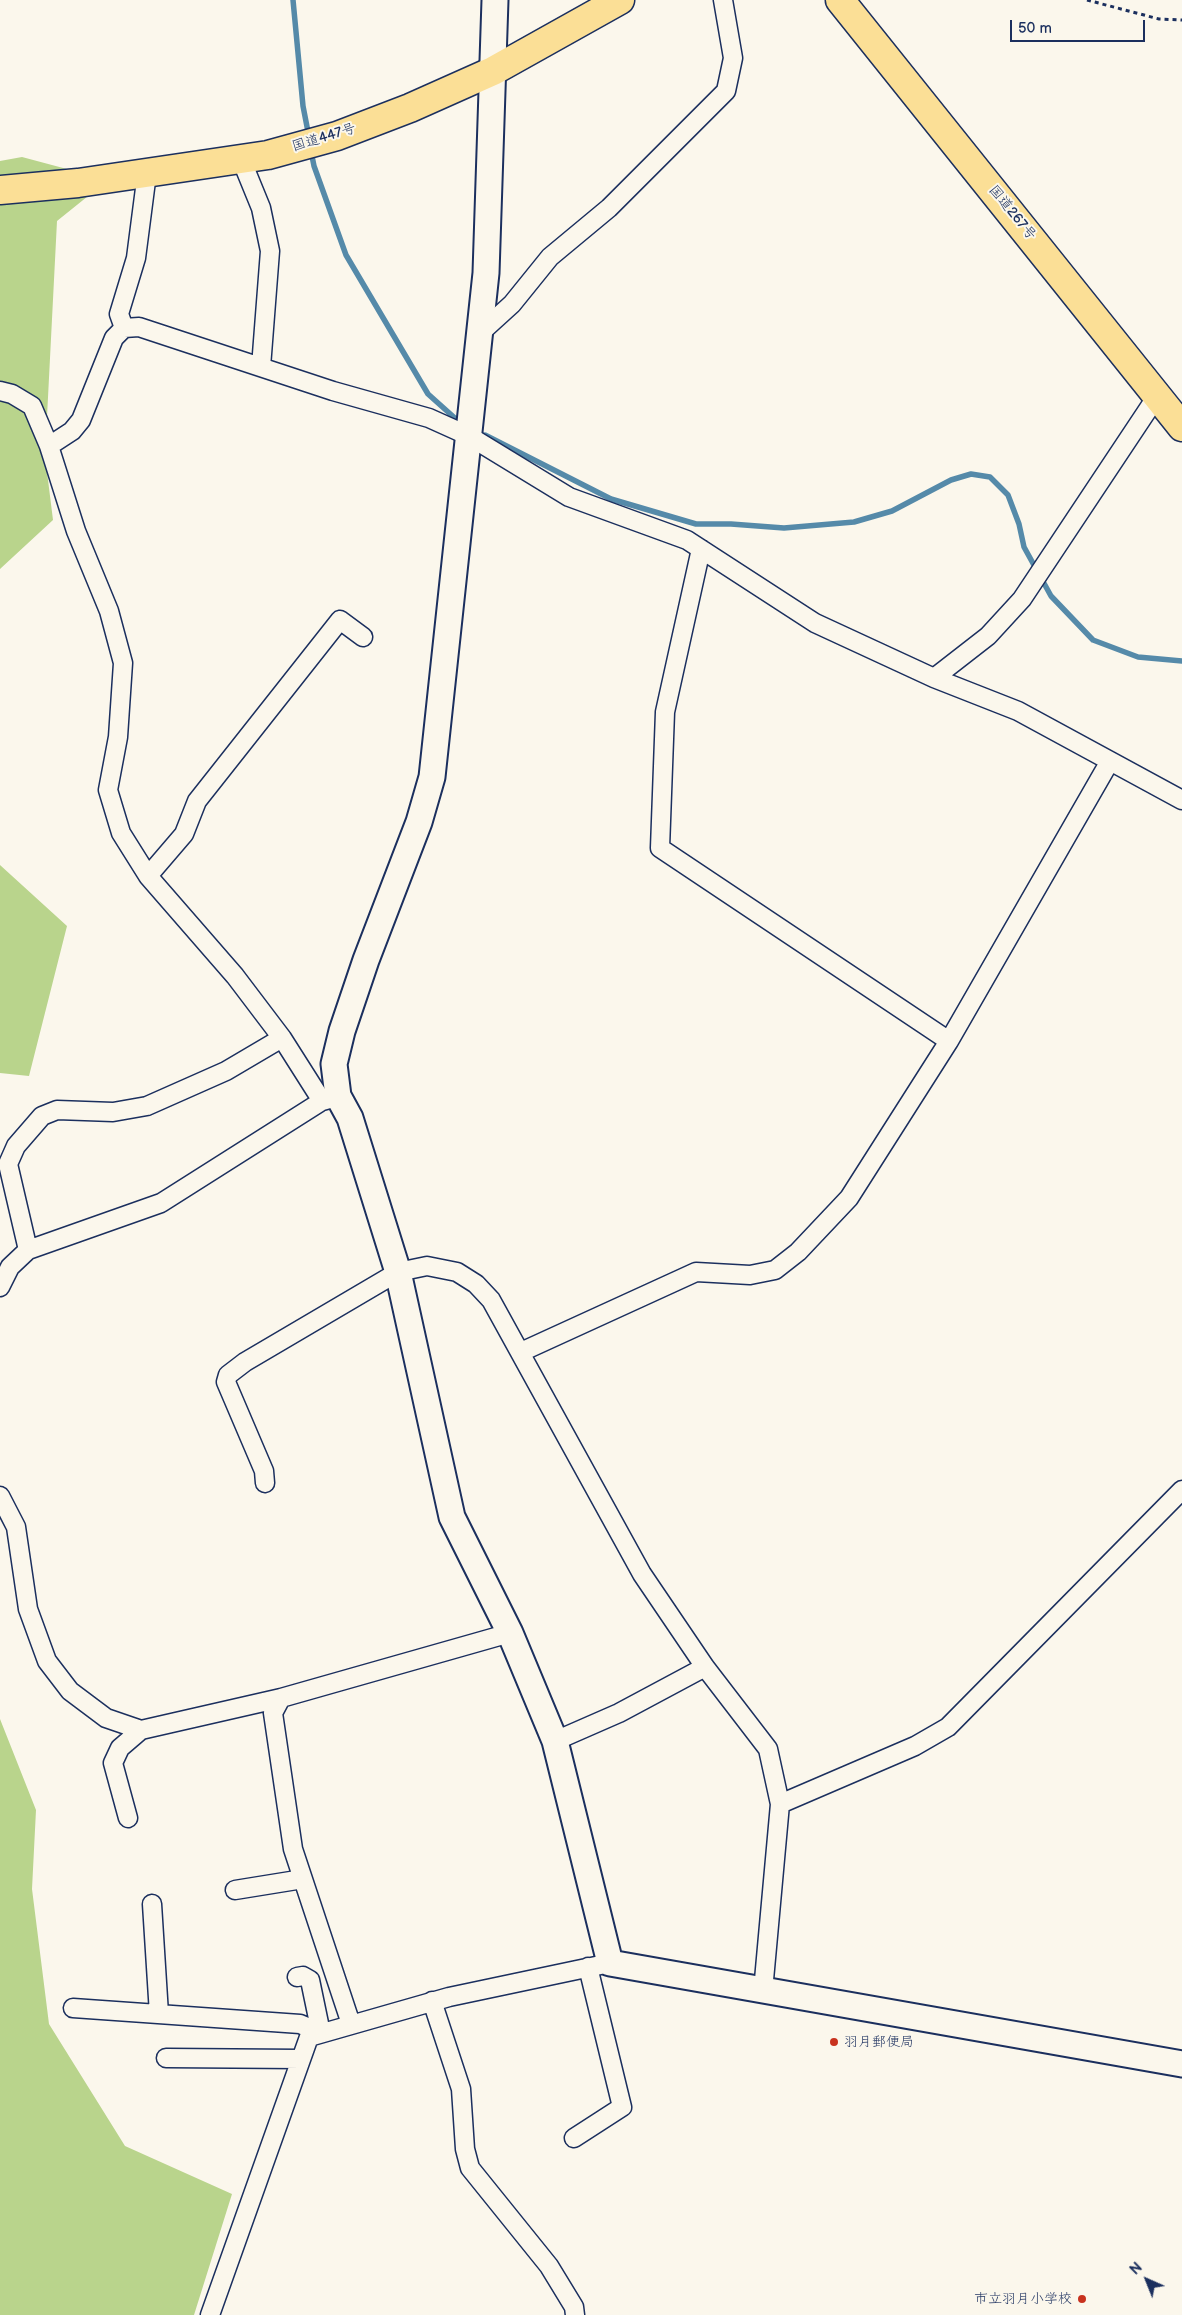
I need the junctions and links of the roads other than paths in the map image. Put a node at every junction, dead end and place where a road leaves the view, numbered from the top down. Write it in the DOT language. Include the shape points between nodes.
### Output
graph roads {
  1 [pos="495,0"];
  2 [pos="620,0"];
  3 [pos="723,0"];
  4 [pos="840,0"];
  5 [pos="493,71"];
  6 [pos="241,159"];
  7 [pos="147,173"];
  8 [pos="0,190"];
  9 [pos="124,328"];
  10 [pos="479,334"];
  11 [pos="261,367"];
  12 [pos="0,391"];
  13 [pos="1157,396"];
  14 [pos="1182,427"];
  15 [pos="469,436"];
  16 [pos="49,446"];
  17 [pos="701,550"];
  18 [pos="363,637"];
  19 [pos="934,678"];
  20 [pos="1110,761"];
  21 [pos="1182,800"];
  22 [pos="148,876"];
  23 [pos="282,1038"];
  24 [pos="949,1041"];
  25 [pos="330,1099"];
  26 [pos="28,1250"];
  27 [pos="398,1272"];
  28 [pos="0,1287"];
  29 [pos="521,1352"];
  30 [pos="265,1483"];
  31 [pos="1182,1490"];
  32 [pos="0,1496"];
  33 [pos="510,1633"];
  34 [pos="705,1667"];
  35 [pos="281,1698"];
  36 [pos="140,1730"];
  37 [pos="555,1741"];
  38 [pos="780,1804"];
  39 [pos="128,1818"];
  40 [pos="303,1879"];
  41 [pos="235,1890"];
  42 [pos="152,1904"];
  43 [pos="599,1965"];
  44 [pos="297,1977"];
  45 [pos="763,1991"];
  46 [pos="432,2002"];
  47 [pos="73,2008"];
  48 [pos="159,2014"];
  49 [pos="351,2024"];
  50 [pos="321,2033"];
  51 [pos="166,2058"];
  52 [pos="301,2059"];
  53 [pos="1182,2064"];
  54 [pos="574,2138"];
  55 [pos="215,2313"];
  56 [pos="575,2315"];
  1 -- 5 [label="street"];
  2 -- 5 [label="highway, 国道447号"];
  3 -- 10 [label="street" via="732,58 726,91 609,208 550,257 512,304"];
  4 -- 13 [label="highway, 国道267号"];
  5 -- 6 [label="highway, 国道447号" via="337,136"];
  5 -- 10 [label="street" via="486,273"];
  6 -- 7 [label="highway, 国道447号"];
  6 -- 11 [label="street" via="261,208 270,251"];
  7 -- 8 [label="highway, 国道447号"];
  7 -- 9 [label="street" via="136,258 119,314"];
  9 -- 11 [label="street" via="139,327"];
  9 -- 16 [label="street" via="114,338 81,420 72,431"];
  10 -- 15 [label="street"];
  11 -- 15 [label="street" via="429,418"];
  12 -- 16 [label="street" via="32,406"];
  13 -- 14 [label="highway, 国道267号"];
  13 -- 19 [label="street" via="1022,598 988,636"];
  15 -- 17 [label="street" via="569,497 687,540"];
  15 -- 25 [label="street" via="432,777 420,822 366,960 342,1032"];
  16 -- 22 [label="street" via="76,531 109,611 124,663 118,737 108,790 121,833"];
  17 -- 19 [label="street" via="815,623"];
  17 -- 24 [label="street" via="665,712 660,848"];
  18 -- 22 [label="street" via="340,620 197,801 184,834"];
  19 -- 20 [label="street" via="1018,711"];
  20 -- 21 [label="street"];
  20 -- 24 [label="street"];
  22 -- 23 [label="street" via="235,976"];
  23 -- 25 [label="street"];
  23 -- 26 [label="street" via="226,1071 147,1106 113,1112 57,1110 42,1116 16,1146 8,1164"];
  24 -- 29 [label="street" via="849,1198 798,1252 775,1270 750,1275 696,1272"];
  25 -- 26 [label="street" via="161,1203"];
  25 -- 27 [label="street" via="350,1118"];
  26 -- 28 [label="street" via="10,1267"];
  27 -- 29 [label="street" via="428,1266 457,1272 476,1284 492,1300"];
  27 -- 30 [label="street" via="228,1375 226,1382 264,1471"];
  27 -- 33 [label="street" via="452,1517"];
  29 -- 34 [label="street" via="642,1574"];
  31 -- 38 [label="street" via="948,1728 915,1746"];
  32 -- 36 [label="street" via="16,1527 28,1609 47,1661 70,1691 106,1718"];
  33 -- 35 [label="street"];
  33 -- 37 [label="street"];
  34 -- 37 [label="street" via="620,1714"];
  34 -- 38 [label="street" via="768,1749"];
  35 -- 36 [label="street"];
  35 -- 40 [label="street" via="273,1713 293,1849"];
  36 -- 39 [label="street" via="120,1748 113,1763"];
  37 -- 43 [label="street"];
  38 -- 45 [label="street"];
  40 -- 41 [label="street"];
  40 -- 49 [label="street"];
  42 -- 48 [label="street"];
  43 -- 45 [label="street"];
  43 -- 46 [label="street"];
  43 -- 54 [label="street" via="622,2107"];
  44 -- 50 [label="street" via="304,1976 310,1980"];
  45 -- 53 [label="street"];
  46 -- 49 [label="street"];
  46 -- 56 [label="street" via="460,2090 470,2168 549,2266 574,2307"];
  47 -- 48 [label="street"];
  48 -- 50 [label="street" via="300,2024"];
  49 -- 50 [label="street"];
  50 -- 52 [label="street" via="309,2037"];
  51 -- 52 [label="street"];
  52 -- 55 [label="street"];
}
